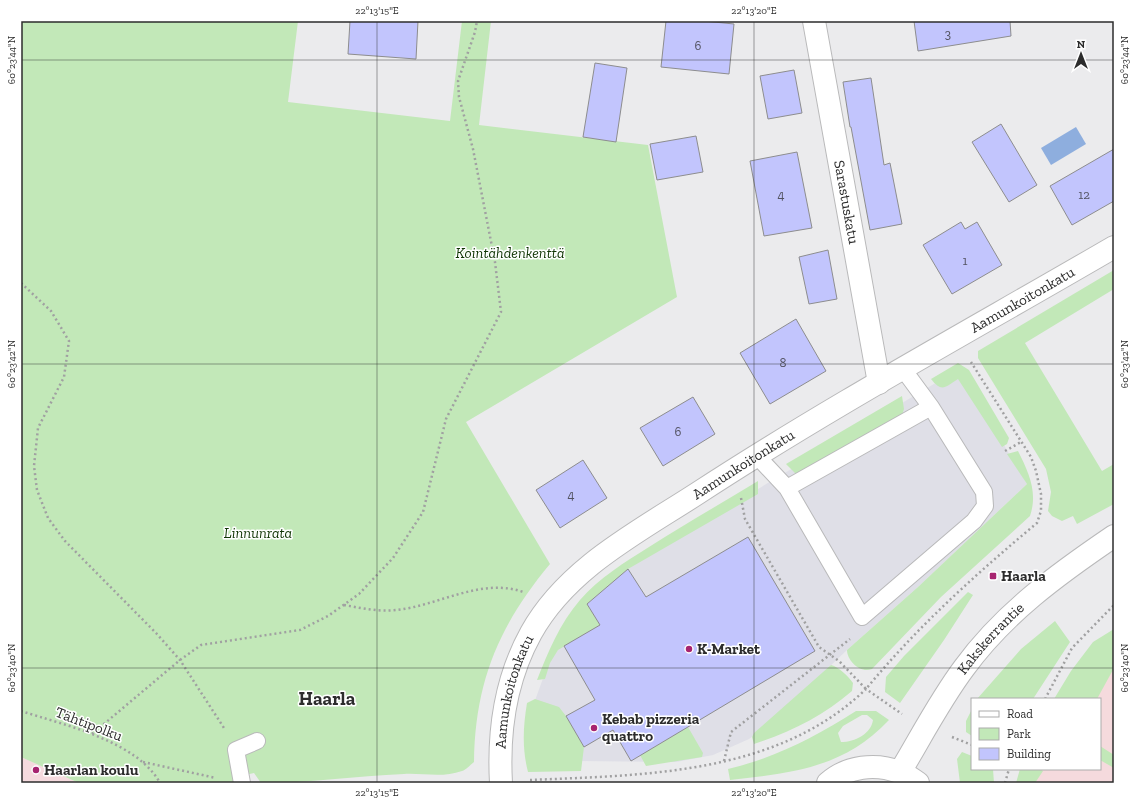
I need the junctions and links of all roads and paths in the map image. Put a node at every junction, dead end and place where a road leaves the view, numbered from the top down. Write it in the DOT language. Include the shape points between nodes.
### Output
graph roads {
  1 [pos="477,21"];
  2 [pos="814,21"];
  3 [pos="1114,247"];
  4 [pos="21,283"];
  5 [pos="903,369"];
  6 [pos="879,383"];
  7 [pos="931,406"];
  8 [pos="1021,442"];
  9 [pos="1005,451"];
  10 [pos="756,455"];
  11 [pos="787,488"];
  12 [pos="740,496"];
  13 [pos="1114,536"];
  14 [pos="524,593"];
  15 [pos="344,605"];
  16 [pos="1114,605"];
  17 [pos="862,617"];
  18 [pos="802,618"];
  19 [pos="798,621"];
  20 [pos="830,654"];
  21 [pos="180,660"];
  22 [pos="866,689"];
  23 [pos="1046,698"];
  24 [pos="895,710"];
  25 [pos="21,711"];
  26 [pos="92,734"];
  27 [pos="959,740"];
  28 [pos="256,741"];
  29 [pos="971,745"];
  30 [pos="236,750"];
  31 [pos="142,762"];
  32 [pos="724,762"];
  33 [pos="1009,770"];
  34 [pos="900,772"];
  35 [pos="218,778"];
  36 [pos="529,780"];
  37 [pos="160,783"];
  38 [pos="242,783"];
  39 [pos="501,783"];
  40 [pos="828,783"];
  41 [pos="918,783"];
  42 [pos="1005,783"];
  1 -- 15 [label="path" via="458,81 459,97 473,149 495,262 501,312 446,419 423,512 393,558 360,594"];
  2 -- 6 [label="street, Sarastuskatu"];
  3 -- 5 [label="street, Aamunkoitonkatu"];
  4 -- 21 [label="path" via="52,311 69,341 64,378 38,428 34,466 37,490 48,518 65,541"];
  5 -- 6 [label="street, Aamunkoitonkatu"];
  5 -- 7 [label="lane"];
  6 -- 10 [label="street, Aamunkoitonkatu"];
  7 -- 11 [label="lane"];
  7 -- 17 [label="lane" via="984,492 986,506 974,522"];
  8 -- 9 [label="path"];
  10 -- 11 [label="lane"];
  10 -- 39 [label="street, Aamunkoitonkatu" via="601,556 571,581 544,614 531,633 514,671 504,707 500,737"];
  11 -- 17 [label="lane"];
  12 -- 18 [label="path" via="745,519"];
  13 -- 34 [label="street, Kakskerrantie" via="1011,613 964,668"];
  14 -- 15 [label="path" via="512,588 486,588 396,610 371,610"];
  15 -- 21 [label="path" via="300,630 201,645"];
  16 -- 23 [label="path" via="1072,648"];
  17 -- 20 [label="path" via="851,638"];
  18 -- 19 [label="path"];
  18 -- 20 [label="path" via="819,647"];
  20 -- 22 [label="path"];
  20 -- 32 [label="path" via="731,732"];
  21 -- 26 [label="path"];
  21 -- 30 [label="path" via="215,712"];
  22 -- 24 [label="path"];
  22 -- 32 [label="path" via="810,730 766,749"];
  25 -- 26 [label="path, Tähtipolku"];
  26 -- 31 [label="path, Tähtipolku" via="129,752"];
  27 -- 29 [label="path"];
  28 -- 30 [label="lane"];
  30 -- 38 [label="lane"];
  31 -- 35 [label="path"];
  31 -- 37 [label="path, Tähtipolku" via="153,771"];
  32 -- 36 [label="path" via="689,770"];
  33 -- 42 [label="path"];
  34 -- 40 [label="street" via="878,767 855,768"];
  34 -- 41 [label="street"];
}
